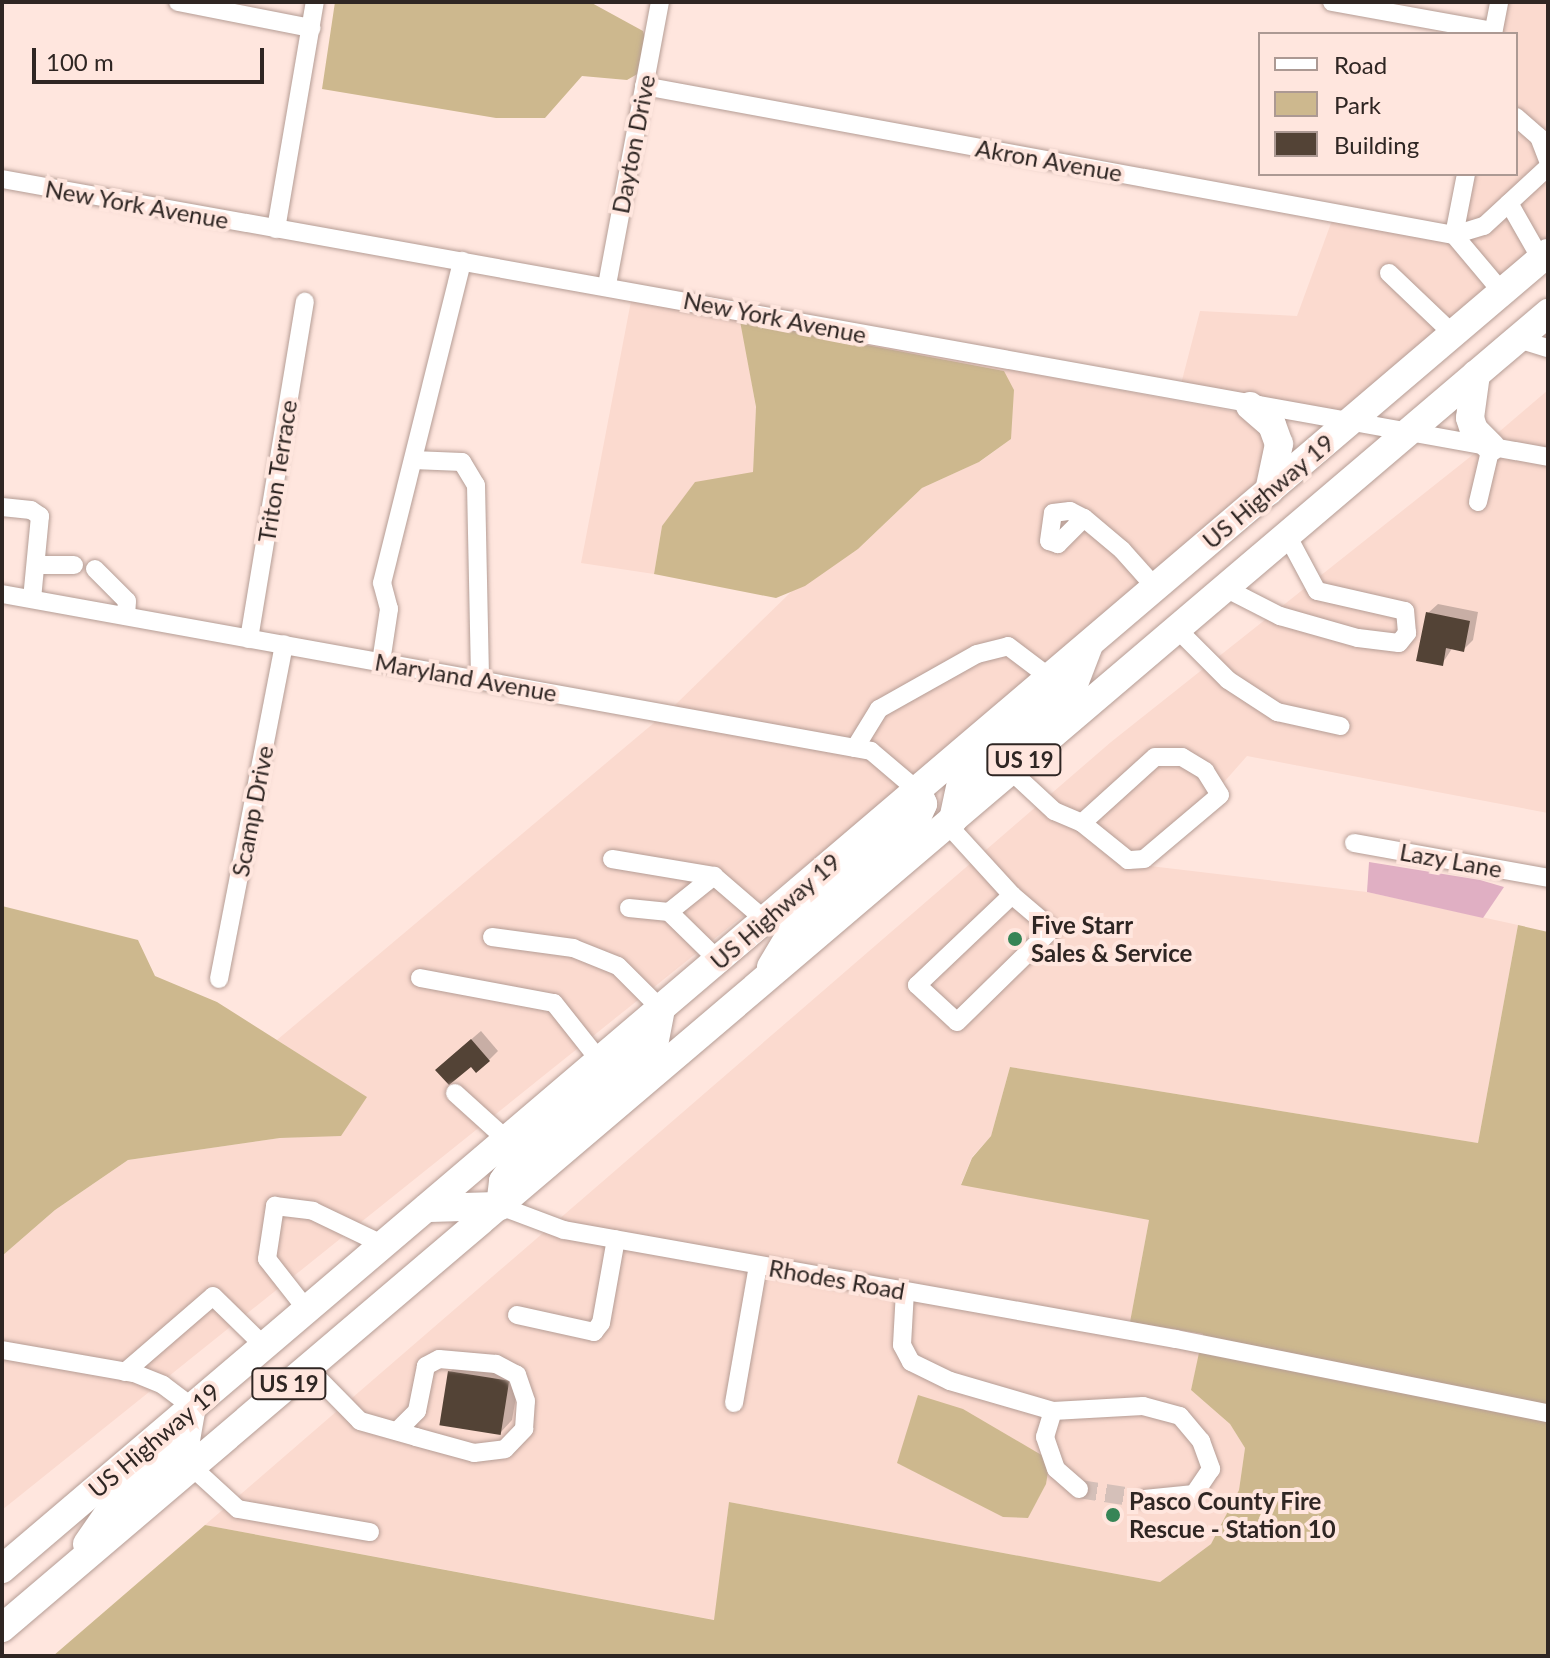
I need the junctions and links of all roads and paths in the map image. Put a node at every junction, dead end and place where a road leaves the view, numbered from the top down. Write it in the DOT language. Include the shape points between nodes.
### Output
graph roads {
  1 [pos="178,2"];
  2 [pos="315,2"];
  3 [pos="660,2"];
  4 [pos="1332,2"];
  5 [pos="1499,2"];
  6 [pos="311,28"];
  7 [pos="1493,32"];
  8 [pos="644,86"];
  9 [pos="1518,119"];
  10 [pos="1548,160"];
  11 [pos="1548,167"];
  12 [pos="1466,176"];
  13 [pos="2,179"];
  14 [pos="1509,203"];
  15 [pos="276,229"];
  16 [pos="1454,235"];
  17 [pos="1544,256"];
  18 [pos="462,261"];
  19 [pos="1389,273"];
  20 [pos="607,285"];
  21 [pos="1502,292"];
  22 [pos="305,302"];
  23 [pos="1548,313"];
  24 [pos="1453,334"];
  25 [pos="1518,339"];
  26 [pos="1548,348"];
  27 [pos="1476,374"];
  28 [pos="1250,406"];
  29 [pos="1347,424"];
  30 [pos="1407,432"];
  31 [pos="1491,447"];
  32 [pos="1548,457"];
  33 [pos="413,460"];
  34 [pos="1269,491"];
  35 [pos="1478,502"];
  36 [pos="2,507"];
  37 [pos="1084,518"];
  38 [pos="1287,535"];
  39 [pos="36,565"];
  40 [pos="74,565"];
  41 [pos="95,569"];
  42 [pos="1155,587"];
  43 [pos="1225,588"];
  44 [pos="2,594"];
  45 [pos="32,599"];
  46 [pos="126,616"];
  47 [pos="1177,629"];
  48 [pos="249,639"];
  49 [pos="1090,643"];
  50 [pos="284,644"];
  51 [pos="381,662"];
  52 [pos="1049,677"];
  53 [pos="480,680"];
  54 [pos="1340,726"];
  55 [pos="855,748"];
  56 [pos="1011,771"];
  57 [pos="917,790"];
  58 [pos="951,823"];
  59 [pos="1082,823"];
  60 [pos="1354,843"];
  61 [pos="612,859"];
  62 [pos="714,876"];
  63 [pos="1548,878"];
  64 [pos="1012,895"];
  65 [pos="629,908"];
  66 [pos="669,912"];
  67 [pos="765,920"];
  68 [pos="492,937"];
  69 [pos="718,960"];
  70 [pos="420,978"];
  71 [pos="219,979"];
  72 [pos="760,985"];
  73 [pos="661,1009"];
  74 [pos="600,1061"];
  75 [pos="455,1093"];
  76 [pos="507,1140"];
  77 [pos="500,1206"];
  78 [pos="427,1208"];
  79 [pos="616,1239"];
  80 [pos="384,1245"];
  81 [pos="758,1266"];
  82 [pos="905,1291"];
  83 [pos="307,1310"];
  84 [pos="517,1315"];
  85 [pos="264,1346"];
  86 [pos="2,1350"];
  87 [pos="308,1368"];
  88 [pos="125,1372"];
  89 [pos="734,1403"];
  90 [pos="192,1407"];
  91 [pos="1053,1411"];
  92 [pos="1548,1413"];
  93 [pos="397,1431"];
  94 [pos="192,1467"];
  95 [pos="1079,1489"];
  96 [pos="1144,1499"];
  97 [pos="370,1532"];
  98 [pos="79,1563"];
  99 [pos="2,1569"];
  100 [pos="2,1628"];
  1 -- 6 [label="street"];
  2 -- 6 [label="street"];
  3 -- 8 [label="street, Dayton Drive"];
  4 -- 7 [label="street"];
  5 -- 7 [label="street"];
  6 -- 15 [label="street"];
  8 -- 16 [label="street, Akron Avenue"];
  8 -- 20 [label="street, Dayton Drive"];
  9 -- 10 [label="street" via="1539,137"];
  11 -- 14 [label="street"];
  12 -- 16 [label="street"];
  13 -- 15 [label="street, New York Avenue"];
  14 -- 16 [label="street" via="1484,226"];
  14 -- 17 [label="street"];
  15 -- 18 [label="street, New York Avenue"];
  16 -- 21 [label="street"];
  17 -- 21 [label="highway, US Highway 19 / US 19"];
  18 -- 20 [label="street, New York Avenue"];
  18 -- 33 [label="street"];
  19 -- 24 [label="street"];
  20 -- 28 [label="street, New York Avenue"];
  21 -- 24 [label="highway, US Highway 19 / US 19"];
  22 -- 48 [label="street, Triton Terrace"];
  23 -- 25 [label="highway, US Highway 19 / US 19"];
  24 -- 29 [label="highway, US Highway 19 / US 19"];
  25 -- 26 [label="street"];
  25 -- 27 [label="highway, US Highway 19 / US 19"];
  27 -- 30 [label="highway, US Highway 19 / US 19"];
  27 -- 31 [label="highway" via="1470,418"];
  28 -- 29 [label="street, New York Avenue"];
  28 -- 34 [label="highway" via="1272,425 1279,444"];
  29 -- 30 [label="street, New York Avenue"];
  29 -- 34 [label="highway, US Highway 19 / US 19"];
  30 -- 31 [label="street, New York Avenue"];
  30 -- 38 [label="highway, US Highway 19 / US 19"];
  31 -- 32 [label="street, New York Avenue"];
  31 -- 35 [label="street"];
  33 -- 51 [label="street" via="382,583 389,609"];
  33 -- 53 [label="street" via="462,462 476,485"];
  34 -- 42 [label="highway, US Highway 19 / US 19"];
  36 -- 39 [label="street" via="40,516"];
  37 -- 42 [label="street"];
  38 -- 43 [label="highway, US Highway 19 / US 19"];
  38 -- 43 [label="street" via="1317,591 1405,611 1407,633 1399,643 1280,616"];
  39 -- 40 [label="street"];
  39 -- 45 [label="street"];
  41 -- 46 [label="street" via="127,601"];
  42 -- 49 [label="highway, US Highway 19 / US 19"];
  43 -- 47 [label="highway, US Highway 19 / US 19"];
  44 -- 45 [label="street, Maryland Avenue"];
  45 -- 46 [label="street, Maryland Avenue"];
  46 -- 48 [label="street, Maryland Avenue"];
  47 -- 54 [label="street" via="1228,680 1277,712"];
  47 -- 56 [label="highway, US Highway 19 / US 19"];
  48 -- 50 [label="street, Maryland Avenue"];
  49 -- 52 [label="highway, US Highway 19 / US 19"];
  49 -- 58 [label="highway" via="1074,684 961,781"];
  50 -- 51 [label="street, Maryland Avenue"];
  50 -- 71 [label="street, Scamp Drive"];
  51 -- 53 [label="street, Maryland Avenue"];
  52 -- 55 [label="street" via="1008,646 977,654 879,709"];
  52 -- 57 [label="highway, US Highway 19 / US 19"];
  53 -- 55 [label="street, Maryland Avenue"];
  55 -- 57 [label="street, Maryland Avenue" via="889,762"];
  56 -- 58 [label="highway, US Highway 19 / US 19"];
  56 -- 59 [label="street" via="1054,811"];
  57 -- 67 [label="highway, US Highway 19 / US 19"];
  57 -- 72 [label="highway" via="923,804 915,822 796,925"];
  58 -- 64 [label="street"];
  58 -- 72 [label="highway, US Highway 19 / US 19"];
  59 -- 59 [label="street" via="1155,757 1182,757 1205,771 1220,795 1144,859 1128,860"];
  60 -- 63 [label="street, Lazy Lane"];
  61 -- 62 [label="street"];
  62 -- 66 [label="street"];
  62 -- 67 [label="street"];
  64 -- 64 [label="street" via="917,985 957,1022 1052,929"];
  65 -- 66 [label="street"];
  66 -- 69 [label="street"];
  67 -- 69 [label="highway, US Highway 19 / US 19"];
  68 -- 73 [label="street" via="573,948 618,966"];
  69 -- 73 [label="highway, US Highway 19 / US 19"];
  70 -- 74 [label="street" via="554,1003"];
  72 -- 77 [label="highway, US Highway 19 / US 19"];
  73 -- 74 [label="highway, US Highway 19 / US 19"];
  73 -- 77 [label="highway" via="654,1045 517,1161 503,1181"];
  74 -- 76 [label="highway, US Highway 19 / US 19"];
  75 -- 76 [label="street"];
  76 -- 78 [label="highway, US Highway 19 / US 19"];
  77 -- 78 [label="highway"];
  77 -- 79 [label="street, Rhodes Road" via="564,1230"];
  77 -- 87 [label="highway, US Highway 19 / US 19"];
  78 -- 80 [label="highway, US Highway 19 / US 19"];
  79 -- 81 [label="street, Rhodes Road"];
  79 -- 84 [label="street" via="601,1323 594,1332"];
  80 -- 83 [label="highway, US Highway 19 / US 19"];
  80 -- 83 [label="street" via="313,1211 275,1206 267,1259"];
  81 -- 82 [label="street, Rhodes Road"];
  81 -- 89 [label="street"];
  82 -- 91 [label="street" via="902,1345 911,1362 950,1381"];
  82 -- 92 [label="street, Rhodes Road"];
  83 -- 85 [label="highway, US Highway 19 / US 19"];
  85 -- 88 [label="street" via="213,1296"];
  85 -- 90 [label="highway, US Highway 19 / US 19"];
  86 -- 88 [label="street"];
  87 -- 93 [label="street" via="360,1421"];
  87 -- 94 [label="highway, US Highway 19 / US 19"];
  88 -- 90 [label="street" via="163,1385"];
  90 -- 98 [label="highway" via="186,1440 93,1528"];
  90 -- 99 [label="highway, US Highway 19 / US 19"];
  91 -- 95 [label="street" via="1045,1437 1056,1469"];
  91 -- 96 [label="street" via="1143,1406 1180,1416 1201,1441 1211,1469 1194,1494"];
  93 -- 93 [label="street" via="474,1453 505,1449 524,1429 526,1401 517,1375 496,1364 439,1359 426,1366 417,1411"];
  94 -- 97 [label="street" via="238,1509"];
  94 -- 98 [label="highway, US Highway 19 / US 19"];
  98 -- 100 [label="highway, US Highway 19 / US 19"];
}
